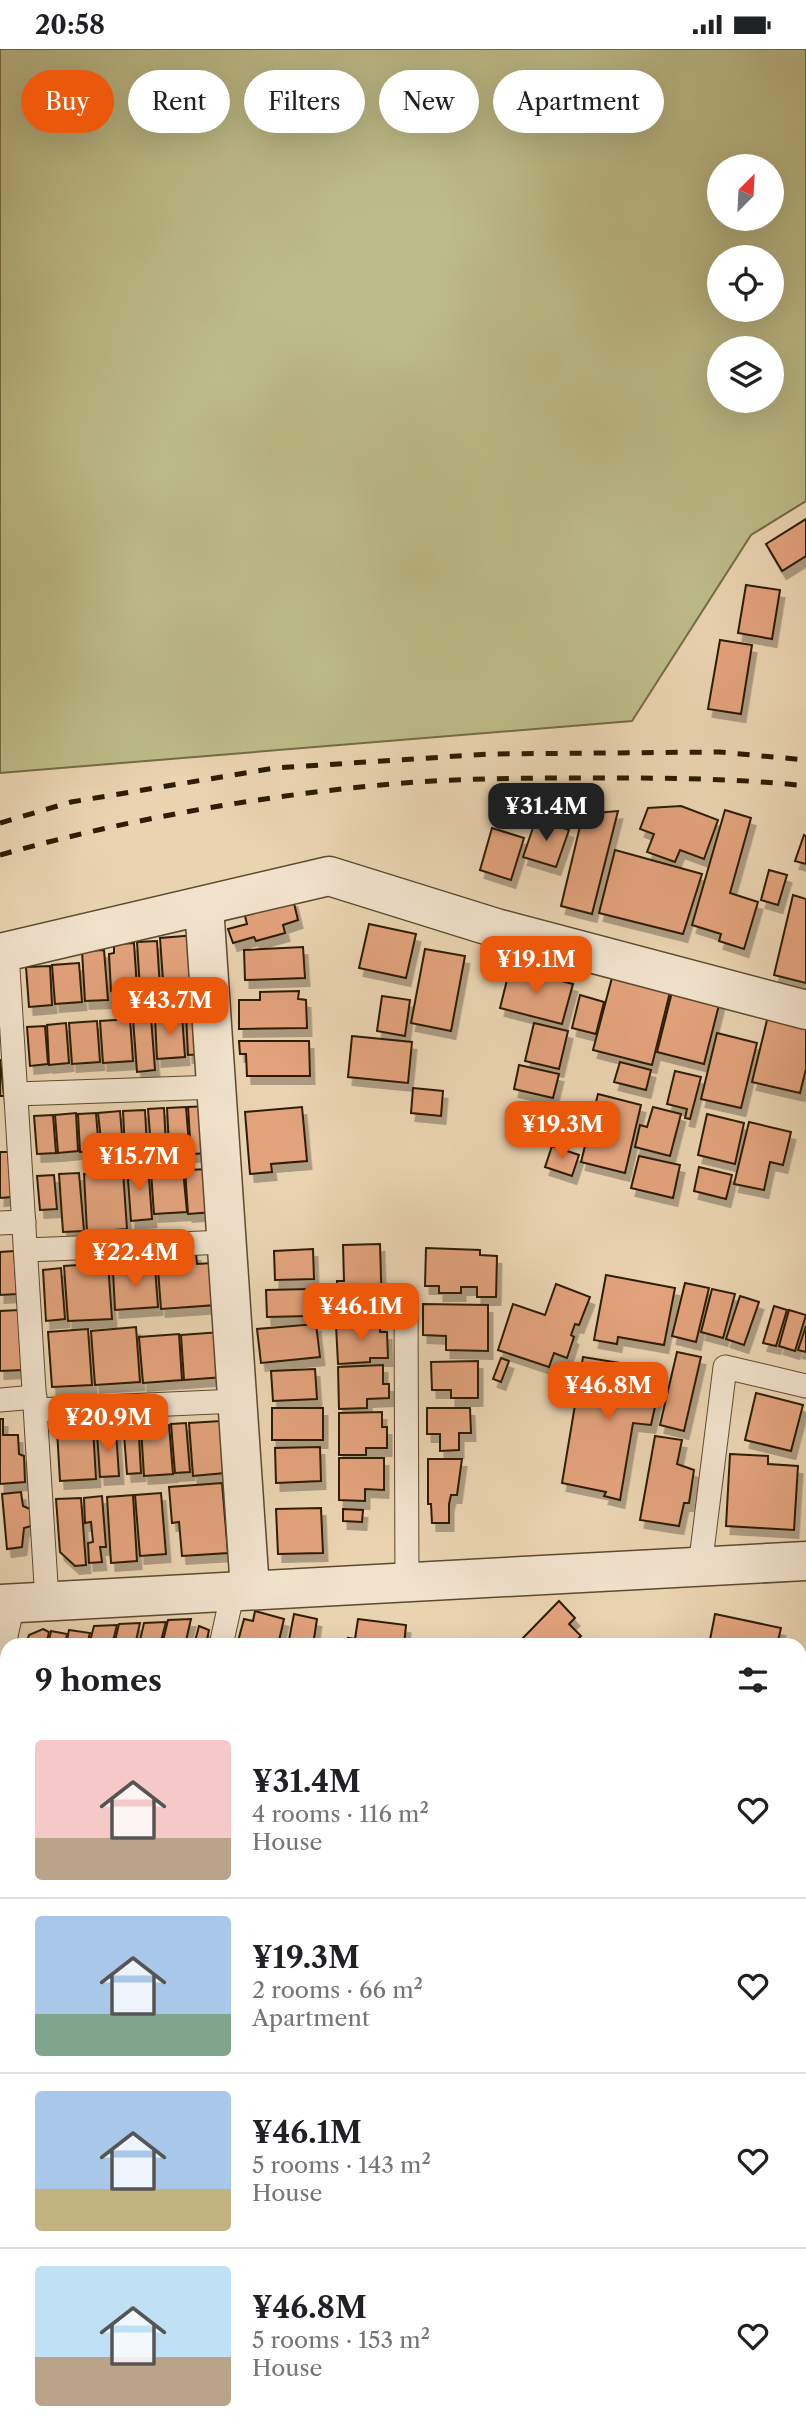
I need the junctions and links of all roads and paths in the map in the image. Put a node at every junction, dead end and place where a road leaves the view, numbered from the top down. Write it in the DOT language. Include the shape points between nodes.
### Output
graph roads {
  1 [pos="204,906"];
  2 [pos="4,953"];
  3 [pos="806,1010"];
  4 [pos="216,1087"];
  5 [pos="16,1094"];
  6 [pos="9,1133"];
  7 [pos="24,1222"];
  8 [pos="0,1223"];
  9 [pos="227,1242"];
  10 [pos="26,1251"];
  11 [pos="406,1300"];
  12 [pos="806,1386"];
  13 [pos="0,1399"];
  14 [pos="237,1401"];
  15 [pos="35,1403"];
  16 [pos="806,1561"];
  17 [pos="700,1567"];
  18 [pos="407,1583"];
  19 [pos="242,1591"];
  20 [pos="20,1603"];
  21 [pos="9,1638"];
  22 [pos="224,1638"];
  1 -- 2 [label="street"];
  1 -- 3 [label="street" via="328,876 496,928"];
  1 -- 4 [label="street"];
  2 -- 5 [label="lane"];
  4 -- 5 [label="lane"];
  4 -- 9 [label="street"];
  5 -- 6 [label="lane"];
  6 -- 7 [label="lane"];
  7 -- 8 [label="lane"];
  7 -- 10 [label="lane"];
  9 -- 10 [label="lane"];
  9 -- 14 [label="street"];
  10 -- 15 [label="lane"];
  11 -- 18 [label="lane"];
  12 -- 17 [label="lane" via="725,1367"];
  13 -- 15 [label="lane"];
  14 -- 15 [label="lane"];
  14 -- 19 [label="street"];
  15 -- 20 [label="lane"];
  16 -- 17 [label="street"];
  17 -- 18 [label="street"];
  18 -- 19 [label="street"];
  19 -- 20 [label="street"];
  19 -- 22 [label="lane"];
  20 -- 21 [label="lane"];
}
